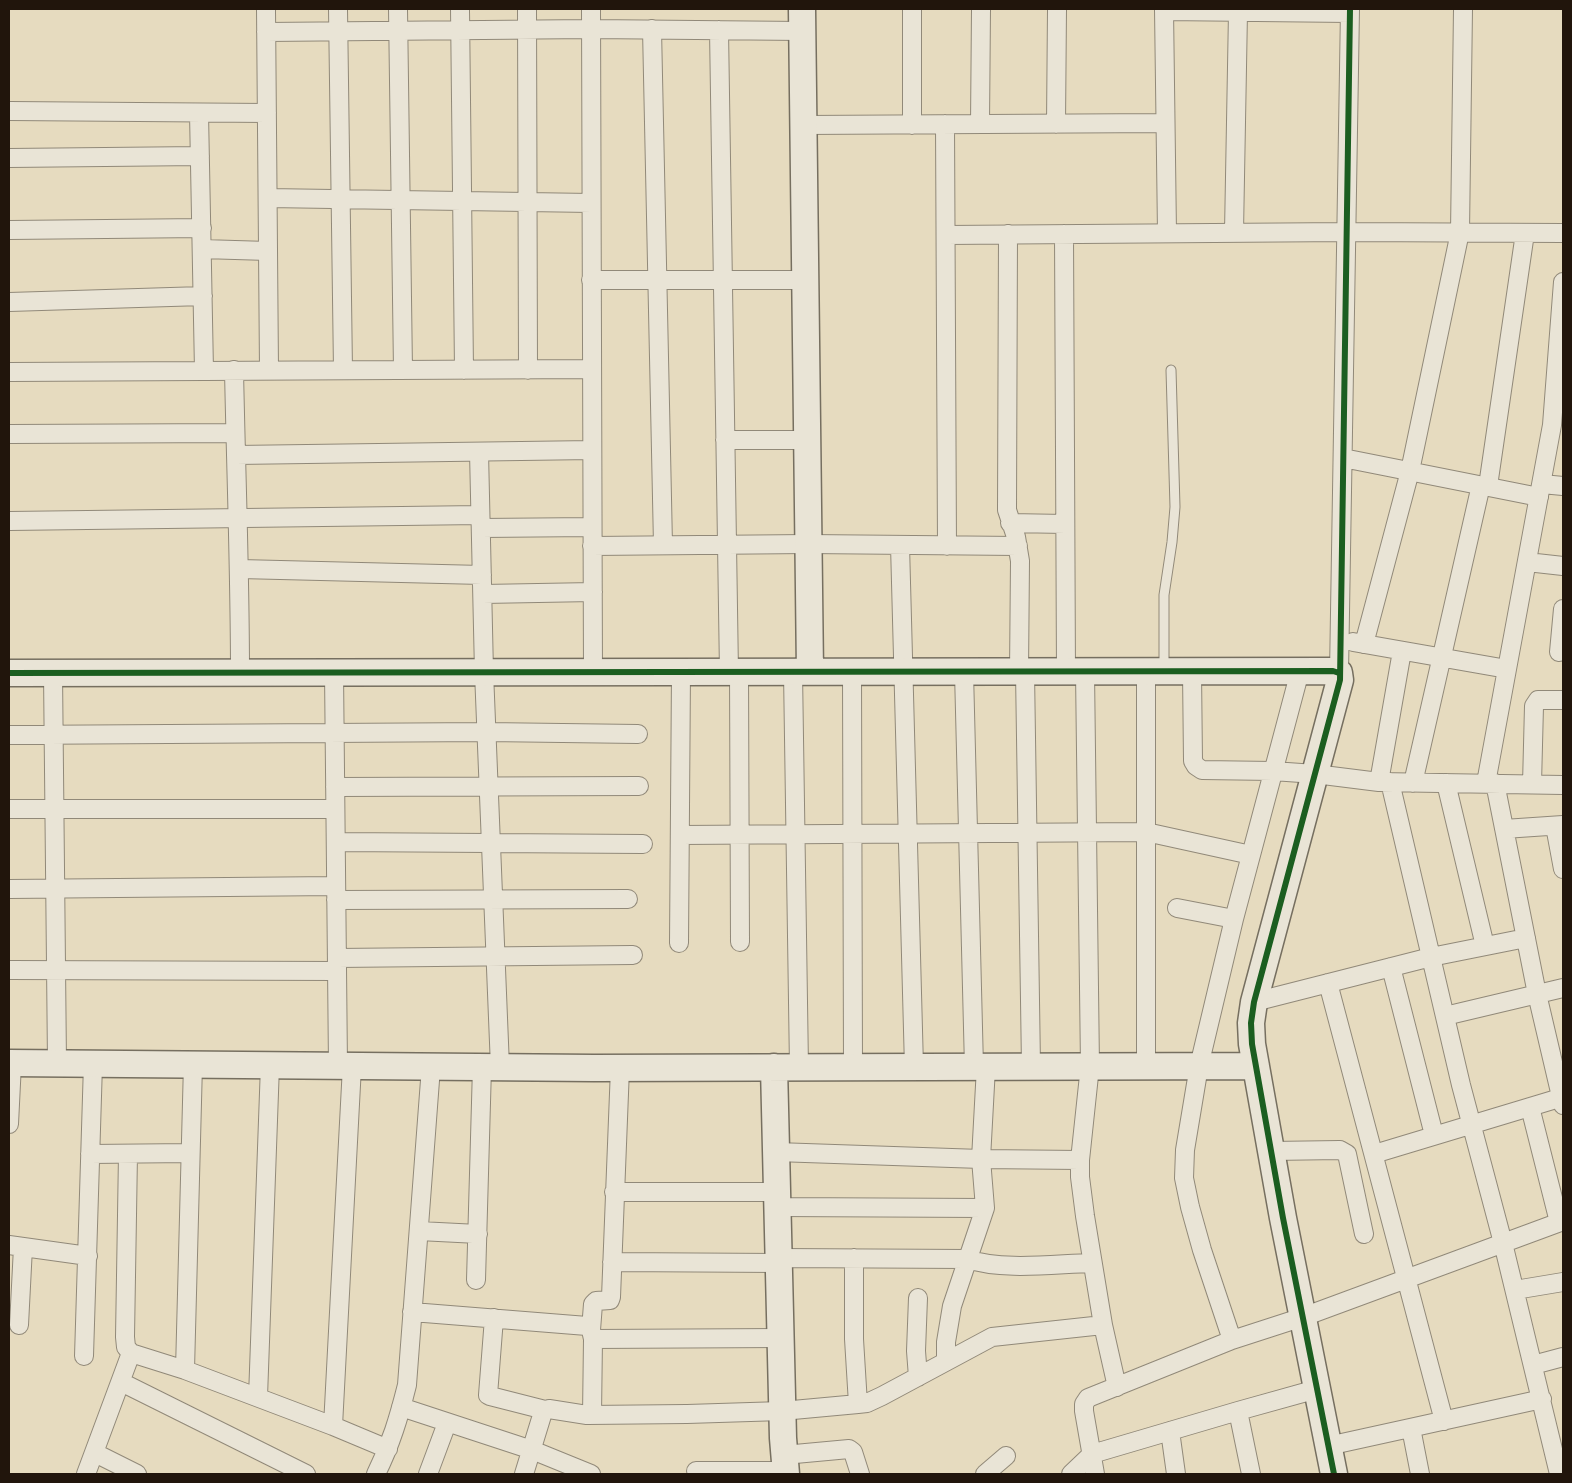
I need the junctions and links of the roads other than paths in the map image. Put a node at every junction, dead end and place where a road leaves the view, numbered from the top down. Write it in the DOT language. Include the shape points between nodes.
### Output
graph roads {
  1 [pos="266,9"];
  2 [pos="338,9"];
  3 [pos="398,9"];
  4 [pos="460,9"];
  5 [pos="526,9"];
  6 [pos="591,9"];
  7 [pos="912,9"];
  8 [pos="981,9"];
  9 [pos="1057,9"];
  10 [pos="1463,9"];
  11 [pos="1164,10"];
  12 [pos="1350,11"];
  13 [pos="1238,12"];
  14 [pos="802,20"];
  15 [pos="527,29"];
  16 [pos="591,29"];
  17 [pos="460,30"];
  18 [pos="652,30"];
  19 [pos="720,30"];
  20 [pos="398,31"];
  21 [pos="266,32"];
  22 [pos="338,32"];
  23 [pos="9,111"];
  24 [pos="200,113"];
  25 [pos="267,113"];
  26 [pos="1165,123"];
  27 [pos="945,124"];
  28 [pos="980,124"];
  29 [pos="1056,124"];
  30 [pos="803,125"];
  31 [pos="912,125"];
  32 [pos="200,156"];
  33 [pos="9,158"];
  34 [pos="268,198"];
  35 [pos="341,199"];
  36 [pos="401,200"];
  37 [pos="462,201"];
  38 [pos="527,202"];
  39 [pos="591,203"];
  40 [pos="202,228"];
  41 [pos="9,230"];
  42 [pos="1234,232"];
  43 [pos="1347,232"];
  44 [pos="1460,232"];
  45 [pos="1166,233"];
  46 [pos="1525,233"];
  47 [pos="1563,233"];
  48 [pos="1008,234"];
  49 [pos="1064,234"];
  50 [pos="946,235"];
  51 [pos="202,249"];
  52 [pos="268,251"];
  53 [pos="591,280"];
  54 [pos="657,280"];
  55 [pos="722,280"];
  56 [pos="805,280"];
  57 [pos="1563,282"];
  58 [pos="203,296"];
  59 [pos="9,302"];
  60 [pos="591,369"];
  61 [pos="234,370"];
  62 [pos="270,370"];
  63 [pos="343,370"];
  64 [pos="403,370"];
  65 [pos="464,370"];
  66 [pos="528,370"];
  67 [pos="1171,370"];
  68 [pos="204,371"];
  69 [pos="9,372"];
  70 [pos="236,433"];
  71 [pos="9,434"];
  72 [pos="725,440"];
  73 [pos="807,440"];
  74 [pos="592,450"];
  75 [pos="479,452"];
  76 [pos="236,455"];
  77 [pos="1343,458"];
  78 [pos="1410,471"];
  79 [pos="1485,486"];
  80 [pos="1563,486"];
  81 [pos="1540,490"];
  82 [pos="237,519"];
  83 [pos="9,521"];
  84 [pos="481,522"];
  85 [pos="1010,523"];
  86 [pos="1065,524"];
  87 [pos="592,527"];
  88 [pos="726,544"];
  89 [pos="808,544"];
  90 [pos="662,545"];
  91 [pos="900,545"];
  92 [pos="592,546"];
  93 [pos="948,546"];
  94 [pos="1018,546"];
  95 [pos="1527,562"];
  96 [pos="1563,566"];
  97 [pos="240,569"];
  98 [pos="482,575"];
  99 [pos="592,592"];
  100 [pos="482,594"];
  101 [pos="1563,609"];
  102 [pos="1340,640"];
  103 [pos="1364,644"];
  104 [pos="1402,651"];
  105 [pos="1560,652"];
  106 [pos="1442,658"];
  107 [pos="1507,669"];
  108 [pos="1300,671"];
  109 [pos="240,672"];
  110 [pos="334,672"];
  111 [pos="484,672"];
  112 [pos="593,672"];
  113 [pos="681,672"];
  114 [pos="734,672"];
  115 [pos="801,672"];
  116 [pos="852,672"];
  117 [pos="903,672"];
  118 [pos="964,672"];
  119 [pos="1022,672"];
  120 [pos="1076,672"];
  121 [pos="1155,672"];
  122 [pos="1192,672"];
  123 [pos="9,673"];
  124 [pos="53,673"];
  125 [pos="1339,673"];
  126 [pos="1563,700"];
  127 [pos="487,732"];
  128 [pos="335,733"];
  129 [pos="638,734"];
  130 [pos="9,735"];
  131 [pos="54,735"];
  132 [pos="1274,771"];
  133 [pos="1315,774"];
  134 [pos="1385,782"];
  135 [pos="1413,783"];
  136 [pos="1446,783"];
  137 [pos="1490,784"];
  138 [pos="1532,784"];
  139 [pos="1563,784"];
  140 [pos="489,786"];
  141 [pos="640,786"];
  142 [pos="335,787"];
  143 [pos="9,809"];
  144 [pos="55,809"];
  145 [pos="335,809"];
  146 [pos="1559,826"];
  147 [pos="1504,829"];
  148 [pos="1146,832"];
  149 [pos="1028,833"];
  150 [pos="1087,833"];
  151 [pos="907,834"];
  152 [pos="968,834"];
  153 [pos="680,835"];
  154 [pos="795,835"];
  155 [pos="852,835"];
  156 [pos="739,836"];
  157 [pos="336,842"];
  158 [pos="491,843"];
  159 [pos="643,844"];
  160 [pos="1251,856"];
  161 [pos="1563,869"];
  162 [pos="56,888"];
  163 [pos="9,889"];
  164 [pos="336,893"];
  165 [pos="493,899"];
  166 [pos="628,899"];
  167 [pos="1177,908"];
  168 [pos="1234,919"];
  169 [pos="1526,938"];
  170 [pos="740,942"];
  171 [pos="679,943"];
  172 [pos="1484,946"];
  173 [pos="633,956"];
  174 [pos="495,957"];
  175 [pos="1431,957"];
  176 [pos="337,965"];
  177 [pos="1391,967"];
  178 [pos="9,970"];
  179 [pos="56,970"];
  180 [pos="1328,983"];
  181 [pos="1563,988"];
  182 [pos="1538,994"];
  183 [pos="1254,1002"];
  184 [pos="1445,1016"];
  185 [pos="11,1063"];
  186 [pos="57,1063"];
  187 [pos="93,1064"];
  188 [pos="193,1064"];
  189 [pos="270,1065"];
  190 [pos="345,1066"];
  191 [pos="431,1066"];
  192 [pos="1031,1066"];
  193 [pos="1090,1066"];
  194 [pos="1146,1066"];
  195 [pos="1199,1066"];
  196 [pos="1256,1066"];
  197 [pos="491,1067"];
  198 [pos="786,1067"];
  199 [pos="853,1067"];
  200 [pos="914,1067"];
  201 [pos="980,1067"];
  202 [pos="620,1068"];
  203 [pos="1563,1100"];
  204 [pos="1530,1107"];
  205 [pos="9,1124"];
  206 [pos="1472,1124"];
  207 [pos="1434,1135"];
  208 [pos="1271,1151"];
  209 [pos="776,1152"];
  210 [pos="190,1153"];
  211 [pos="90,1154"];
  212 [pos="128,1154"];
  213 [pos="1374,1154"];
  214 [pos="981,1159"];
  215 [pos="1080,1160"];
  216 [pos="614,1192"];
  217 [pos="777,1200"];
  218 [pos="985,1208"];
  219 [pos="1561,1222"];
  220 [pos="419,1231"];
  221 [pos="478,1234"];
  222 [pos="1364,1234"];
  223 [pos="1503,1243"];
  224 [pos="16,1246"];
  225 [pos="88,1256"];
  226 [pos="854,1258"];
  227 [pos="967,1259"];
  228 [pos="779,1260"];
  229 [pos="612,1262"];
  230 [pos="1092,1262"];
  231 [pos="1407,1278"];
  232 [pos="476,1280"];
  233 [pos="1563,1282"];
  234 [pos="1515,1290"];
  235 [pos="918,1298"];
  236 [pos="412,1312"];
  237 [pos="1303,1317"];
  238 [pos="494,1318"];
  239 [pos="19,1325"];
  240 [pos="1103,1325"];
  241 [pos="592,1335"];
  242 [pos="780,1338"];
  243 [pos="1232,1340"];
  244 [pos="131,1353"];
  245 [pos="84,1356"];
  246 [pos="1563,1357"];
  247 [pos="946,1361"];
  248 [pos="1533,1365"];
  249 [pos="186,1370"];
  250 [pos="918,1377"];
  251 [pos="120,1382"];
  252 [pos="1116,1387"];
  253 [pos="1317,1389"];
  254 [pos="258,1397"];
  255 [pos="1542,1399"];
  256 [pos="858,1404"];
  257 [pos="401,1407"];
  258 [pos="545,1410"];
  259 [pos="782,1411"];
  260 [pos="1238,1411"];
  261 [pos="592,1415"];
  262 [pos="1444,1421"];
  263 [pos="447,1423"];
  264 [pos="333,1426"];
  265 [pos="1410,1428"];
  266 [pos="1170,1431"];
  267 [pos="1328,1446"];
  268 [pos="388,1449"];
  269 [pos="532,1450"];
  270 [pos="95,1452"];
  271 [pos="1092,1454"];
  272 [pos="1006,1456"];
  273 [pos="785,1467"];
  274 [pos="696,1471"];
  275 [pos="86,1474"];
  276 [pos="137,1474"];
  277 [pos="306,1474"];
  278 [pos="376,1474"];
  279 [pos="428,1474"];
  280 [pos="524,1474"];
  281 [pos="591,1474"];
  282 [pos="860,1474"];
  283 [pos="985,1474"];
  284 [pos="1071,1474"];
  285 [pos="1095,1474"];
  286 [pos="1176,1474"];
  287 [pos="1251,1474"];
  288 [pos="1334,1474"];
  289 [pos="1420,1474"];
  290 [pos="1559,1474"];
  1 -- 21 [label="street"];
  2 -- 22 [label="street"];
  3 -- 20 [label="street"];
  4 -- 17 [label="street"];
  5 -- 15 [label="street"];
  6 -- 16 [label="street"];
  7 -- 31 [label="street"];
  8 -- 28 [label="street"];
  9 -- 29 [label="street"];
  10 -- 44 [label="street"];
  11 -- 13 [label="street"];
  11 -- 26 [label="street"];
  12 -- 13 [label="street"];
  12 -- 43 [label="street"];
  13 -- 42 [label="street"];
  14 -- 19 [label="street"];
  14 -- 30 [label="street"];
  15 -- 16 [label="street"];
  15 -- 17 [label="street"];
  15 -- 38 [label="street"];
  16 -- 18 [label="street"];
  16 -- 39 [label="street"];
  17 -- 20 [label="street"];
  17 -- 37 [label="street"];
  18 -- 19 [label="street"];
  18 -- 54 [label="street"];
  19 -- 55 [label="street"];
  20 -- 22 [label="street"];
  20 -- 36 [label="street"];
  21 -- 22 [label="street"];
  21 -- 25 [label="street"];
  22 -- 35 [label="street"];
  23 -- 24 [label="street"];
  24 -- 25 [label="street"];
  24 -- 32 [label="street"];
  25 -- 34 [label="street"];
  26 -- 29 [label="street"];
  26 -- 45 [label="street"];
  27 -- 28 [label="street"];
  27 -- 31 [label="street"];
  27 -- 50 [label="street"];
  28 -- 29 [label="street"];
  30 -- 31 [label="street"];
  30 -- 56 [label="street"];
  32 -- 33 [label="street"];
  32 -- 40 [label="street"];
  34 -- 35 [label="street"];
  34 -- 52 [label="street"];
  35 -- 36 [label="street"];
  35 -- 63 [label="street"];
  36 -- 37 [label="street"];
  36 -- 64 [label="street"];
  37 -- 38 [label="street"];
  37 -- 65 [label="street"];
  38 -- 39 [label="street"];
  38 -- 66 [label="street"];
  39 -- 53 [label="street"];
  40 -- 41 [label="street"];
  40 -- 51 [label="street"];
  42 -- 43 [label="street"];
  42 -- 45 [label="street"];
  43 -- 44 [label="street"];
  43 -- 77 [label="street"];
  44 -- 46 [label="street"];
  44 -- 78 [label="street"];
  45 -- 49 [label="street"];
  46 -- 47 [label="street"];
  46 -- 79 [label="street"];
  48 -- 49 [label="street"];
  48 -- 50 [label="street"];
  48 -- 85 [label="street" via="1007,510"];
  49 -- 86 [label="street"];
  50 -- 93 [label="street"];
  51 -- 52 [label="street"];
  51 -- 58 [label="street"];
  52 -- 62 [label="street"];
  53 -- 54 [label="street"];
  53 -- 60 [label="street"];
  54 -- 55 [label="street"];
  54 -- 90 [label="street"];
  55 -- 56 [label="street"];
  55 -- 72 [label="street"];
  56 -- 73 [label="street"];
  57 -- 81 [label="street" via="1552,425"];
  58 -- 59 [label="street"];
  58 -- 68 [label="street"];
  60 -- 66 [label="street"];
  60 -- 74 [label="street"];
  61 -- 62 [label="street"];
  61 -- 68 [label="street"];
  61 -- 70 [label="street"];
  62 -- 63 [label="street"];
  63 -- 64 [label="street"];
  64 -- 65 [label="street"];
  65 -- 66 [label="street"];
  67 -- 121 [label="lane" via="1175,507"];
  68 -- 69 [label="street"];
  70 -- 71 [label="street"];
  70 -- 76 [label="street"];
  72 -- 73 [label="street"];
  72 -- 88 [label="street"];
  73 -- 89 [label="street"];
  74 -- 75 [label="street"];
  74 -- 87 [label="street"];
  75 -- 76 [label="street"];
  75 -- 84 [label="street"];
  76 -- 82 [label="street"];
  77 -- 78 [label="street"];
  77 -- 102 [label="street"];
  78 -- 79 [label="street"];
  78 -- 103 [label="street"];
  79 -- 81 [label="street"];
  79 -- 106 [label="street"];
  80 -- 81 [label="street"];
  81 -- 95 [label="street"];
  82 -- 83 [label="street"];
  82 -- 84 [label="street"];
  82 -- 97 [label="street"];
  84 -- 87 [label="street"];
  84 -- 98 [label="street"];
  85 -- 86 [label="street"];
  85 -- 94 [label="street"];
  86 -- 120 [label="street"];
  87 -- 92 [label="street"];
  88 -- 89 [label="street"];
  88 -- 90 [label="street"];
  88 -- 114 [label="street"];
  89 -- 91 [label="street"];
  89 -- 115 [label="street"];
  90 -- 92 [label="street"];
  91 -- 93 [label="street"];
  91 -- 117 [label="street"];
  92 -- 99 [label="street"];
  93 -- 94 [label="street"];
  94 -- 119 [label="street"];
  95 -- 96 [label="street"];
  95 -- 107 [label="street"];
  97 -- 98 [label="street"];
  97 -- 109 [label="street"];
  98 -- 100 [label="street"];
  99 -- 100 [label="street"];
  99 -- 112 [label="street"];
  100 -- 111 [label="street"];
  101 -- 105 [label="street"];
  102 -- 103 [label="street"];
  102 -- 125 [label="street"];
  103 -- 104 [label="street"];
  104 -- 106 [label="street"];
  104 -- 134 [label="street"];
  106 -- 107 [label="street"];
  106 -- 135 [label="street"];
  107 -- 137 [label="street"];
  108 -- 122 [label="street"];
  108 -- 125 [label="street" via="1333,670"];
  108 -- 132 [label="street"];
  109 -- 110 [label="street"];
  109 -- 124 [label="street"];
  110 -- 111 [label="street"];
  110 -- 128 [label="street"];
  111 -- 112 [label="street"];
  111 -- 127 [label="street"];
  112 -- 113 [label="street"];
  113 -- 114 [label="street"];
  113 -- 153 [label="street"];
  114 -- 115 [label="street"];
  114 -- 156 [label="street"];
  115 -- 116 [label="street"];
  115 -- 154 [label="street"];
  116 -- 117 [label="street"];
  116 -- 155 [label="street"];
  117 -- 118 [label="street"];
  117 -- 151 [label="street"];
  118 -- 119 [label="street"];
  118 -- 152 [label="street"];
  119 -- 120 [label="street"];
  119 -- 149 [label="street"];
  120 -- 121 [label="street"];
  120 -- 150 [label="street"];
  121 -- 122 [label="street"];
  121 -- 148 [label="street"];
  122 -- 132 [label="street" via="1193,761 1196,766 1202,770"];
  123 -- 124 [label="street"];
  124 -- 131 [label="street"];
  125 -- 133 [label="street" via="1340,680"];
  126 -- 138 [label="street" via="1538,700 1534,706"];
  127 -- 128 [label="street"];
  127 -- 129 [label="street"];
  127 -- 140 [label="street"];
  128 -- 131 [label="street"];
  128 -- 142 [label="street"];
  130 -- 131 [label="street"];
  131 -- 144 [label="street"];
  132 -- 133 [label="street"];
  132 -- 160 [label="street"];
  133 -- 134 [label="street"];
  133 -- 183 [label="street"];
  134 -- 135 [label="street"];
  134 -- 175 [label="street"];
  135 -- 136 [label="street"];
  136 -- 137 [label="street"];
  136 -- 172 [label="street"];
  137 -- 138 [label="street"];
  137 -- 147 [label="street"];
  138 -- 139 [label="street"];
  140 -- 141 [label="street"];
  140 -- 142 [label="street"];
  140 -- 158 [label="street"];
  142 -- 145 [label="street"];
  143 -- 144 [label="street"];
  144 -- 145 [label="street"];
  144 -- 162 [label="street"];
  145 -- 157 [label="street"];
  146 -- 147 [label="street"];
  146 -- 161 [label="street"];
  147 -- 169 [label="street"];
  148 -- 150 [label="street"];
  148 -- 160 [label="street"];
  148 -- 194 [label="street"];
  149 -- 150 [label="street"];
  149 -- 152 [label="street"];
  149 -- 192 [label="street"];
  150 -- 193 [label="street"];
  151 -- 152 [label="street"];
  151 -- 155 [label="street"];
  151 -- 200 [label="street"];
  152 -- 201 [label="street"];
  153 -- 156 [label="street"];
  153 -- 171 [label="street"];
  154 -- 155 [label="street"];
  154 -- 156 [label="street"];
  154 -- 198 [label="street"];
  155 -- 199 [label="street"];
  156 -- 170 [label="street"];
  157 -- 158 [label="street"];
  157 -- 164 [label="street"];
  158 -- 159 [label="street"];
  158 -- 165 [label="street"];
  160 -- 168 [label="street"];
  162 -- 163 [label="street"];
  162 -- 164 [label="street"];
  162 -- 179 [label="street"];
  164 -- 165 [label="street"];
  164 -- 176 [label="street"];
  165 -- 166 [label="street"];
  165 -- 174 [label="street"];
  167 -- 168 [label="street"];
  168 -- 195 [label="street"];
  169 -- 172 [label="street"];
  169 -- 182 [label="street"];
  172 -- 175 [label="street"];
  173 -- 174 [label="street"];
  174 -- 176 [label="street"];
  174 -- 197 [label="street"];
  175 -- 177 [label="street"];
  175 -- 184 [label="street"];
  176 -- 179 [label="street"];
  176 -- 190 [label="street"];
  177 -- 180 [label="street"];
  177 -- 207 [label="street"];
  178 -- 179 [label="street"];
  179 -- 186 [label="street"];
  180 -- 183 [label="street"];
  180 -- 213 [label="street"];
  181 -- 182 [label="street"];
  182 -- 184 [label="street"];
  182 -- 203 [label="street"];
  183 -- 196 [label="street" via="1252,1044"];
  184 -- 206 [label="street"];
  185 -- 186 [label="street"];
  185 -- 205 [label="street"];
  186 -- 187 [label="street"];
  187 -- 188 [label="street"];
  187 -- 211 [label="street"];
  188 -- 189 [label="street"];
  188 -- 210 [label="street"];
  189 -- 190 [label="street"];
  189 -- 254 [label="street"];
  190 -- 191 [label="street"];
  190 -- 264 [label="street"];
  191 -- 197 [label="street"];
  191 -- 220 [label="street"];
  192 -- 193 [label="street"];
  192 -- 201 [label="street"];
  193 -- 194 [label="street"];
  193 -- 215 [label="street"];
  194 -- 195 [label="street"];
  195 -- 196 [label="street"];
  195 -- 243 [label="street" via="1185,1150 1184,1178 1202,1250"];
  196 -- 208 [label="street"];
  197 -- 202 [label="street"];
  197 -- 221 [label="street"];
  198 -- 199 [label="street"];
  198 -- 202 [label="street"];
  198 -- 209 [label="street"];
  199 -- 200 [label="street"];
  200 -- 201 [label="street"];
  201 -- 214 [label="street"];
  202 -- 216 [label="street"];
  203 -- 204 [label="street"];
  204 -- 206 [label="street"];
  204 -- 219 [label="street"];
  206 -- 207 [label="street"];
  206 -- 223 [label="street"];
  207 -- 213 [label="street"];
  208 -- 222 [label="street" via="1344,1151"];
  208 -- 237 [label="street"];
  209 -- 214 [label="street"];
  209 -- 217 [label="street"];
  210 -- 212 [label="street"];
  210 -- 249 [label="street"];
  211 -- 212 [label="street"];
  211 -- 225 [label="street"];
  212 -- 244 [label="street" via="125,1337 126,1347"];
  213 -- 231 [label="street"];
  214 -- 215 [label="street"];
  214 -- 218 [label="street"];
  215 -- 230 [label="street"];
  216 -- 217 [label="street"];
  216 -- 229 [label="street"];
  217 -- 218 [label="street"];
  217 -- 228 [label="street"];
  218 -- 227 [label="street"];
  219 -- 223 [label="street"];
  220 -- 221 [label="street"];
  220 -- 236 [label="street"];
  221 -- 232 [label="street"];
  223 -- 231 [label="street"];
  223 -- 234 [label="street"];
  224 -- 225 [label="street"];
  224 -- 239 [label="street"];
  225 -- 245 [label="street"];
  226 -- 227 [label="street"];
  226 -- 228 [label="street"];
  226 -- 256 [label="street"];
  227 -- 230 [label="street" via="987,1265"];
  227 -- 247 [label="street" via="952,1306"];
  228 -- 229 [label="street"];
  228 -- 242 [label="street"];
  229 -- 241 [label="street" via="611,1297 593,1304"];
  230 -- 240 [label="street"];
  231 -- 237 [label="street"];
  231 -- 262 [label="street"];
  233 -- 234 [label="street"];
  234 -- 248 [label="street"];
  235 -- 250 [label="street"];
  236 -- 238 [label="street"];
  236 -- 257 [label="street" via="407,1384"];
  237 -- 243 [label="street"];
  237 -- 253 [label="street"];
  238 -- 241 [label="street" via="587,1326"];
  238 -- 258 [label="street" via="488,1394"];
  240 -- 247 [label="street" via="992,1337"];
  240 -- 252 [label="street"];
  241 -- 242 [label="street"];
  241 -- 261 [label="street"];
  242 -- 259 [label="street"];
  243 -- 252 [label="street"];
  244 -- 249 [label="street"];
  244 -- 251 [label="street"];
  246 -- 248 [label="street"];
  247 -- 250 [label="street"];
  248 -- 255 [label="street"];
  249 -- 254 [label="street"];
  250 -- 256 [label="street" via="867,1403"];
  251 -- 270 [label="street"];
  251 -- 277 [label="street"];
  252 -- 271 [label="street" via="1085,1401"];
  253 -- 260 [label="street"];
  253 -- 267 [label="street"];
  254 -- 264 [label="street"];
  255 -- 262 [label="street"];
  255 -- 290 [label="street"];
  256 -- 259 [label="street"];
  257 -- 263 [label="street"];
  257 -- 268 [label="street"];
  258 -- 261 [label="street"];
  258 -- 269 [label="street"];
  259 -- 261 [label="street"];
  259 -- 273 [label="street"];
  260 -- 266 [label="street"];
  260 -- 287 [label="street"];
  262 -- 265 [label="street"];
  263 -- 269 [label="street"];
  263 -- 279 [label="street"];
  264 -- 268 [label="street"];
  265 -- 267 [label="street"];
  265 -- 289 [label="street"];
  266 -- 271 [label="street"];
  266 -- 286 [label="street"];
  267 -- 288 [label="street"];
  268 -- 278 [label="street"];
  269 -- 280 [label="street"];
  269 -- 281 [label="street"];
  270 -- 275 [label="street"];
  270 -- 276 [label="street"];
  271 -- 284 [label="street"];
  271 -- 285 [label="street"];
  272 -- 283 [label="street"];
  273 -- 274 [label="street"];
  273 -- 282 [label="street" via="850,1449"];
}
